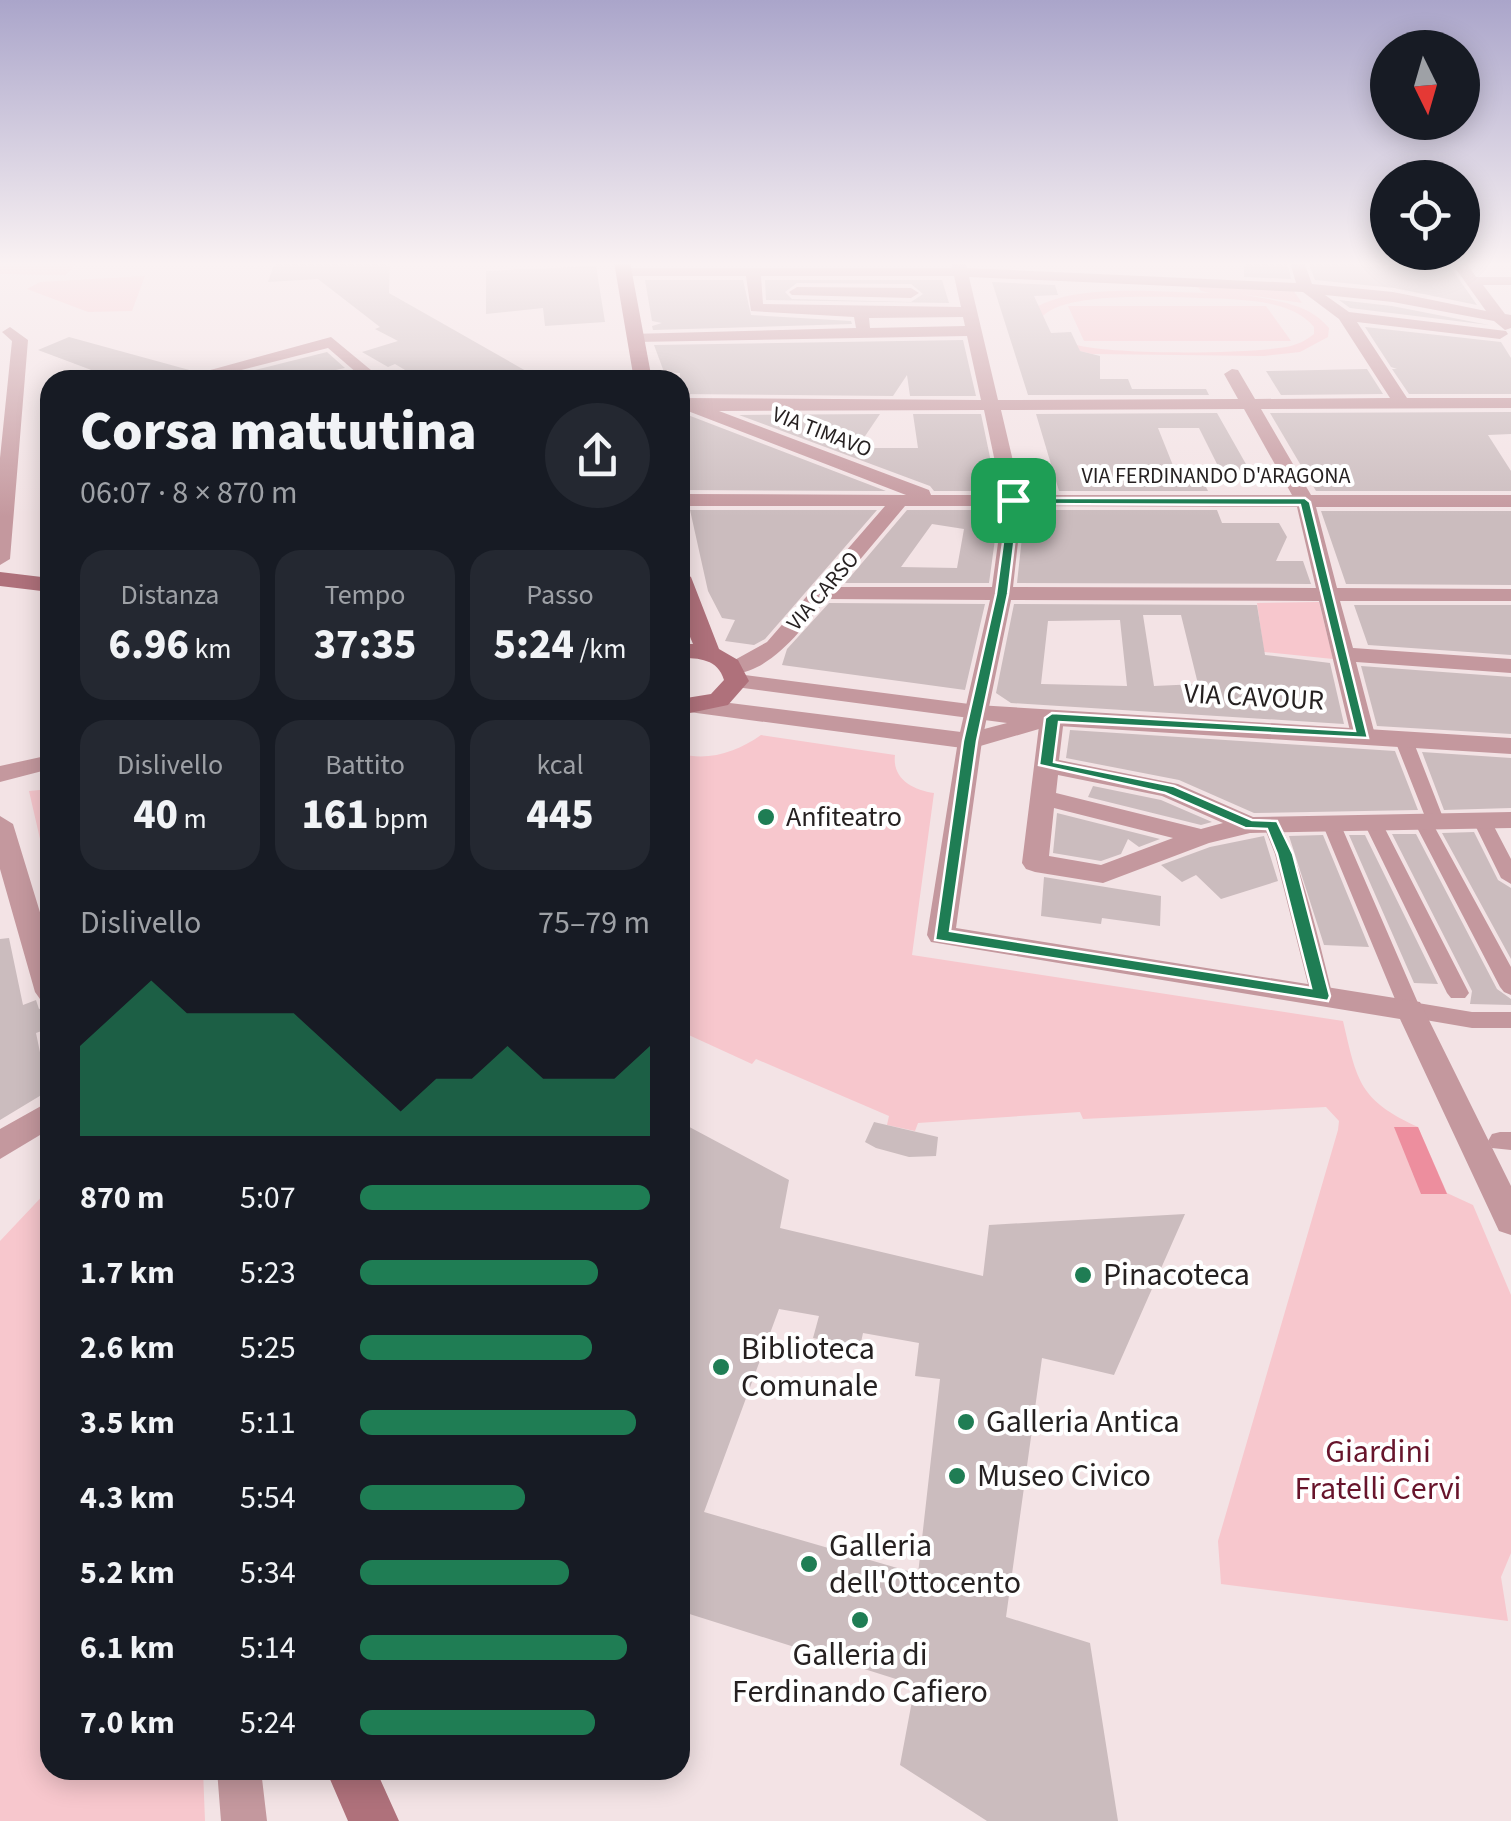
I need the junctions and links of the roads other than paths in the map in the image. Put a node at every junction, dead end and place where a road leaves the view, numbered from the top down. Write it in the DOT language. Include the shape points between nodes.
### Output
graph roads {
  1 [pos="19,347"];
  2 [pos="316,347"];
  3 [pos="337,347"];
  4 [pos="979,347"];
  5 [pos="1365,347"];
  6 [pos="244,370"];
  7 [pos="363,370"];
  8 [pos="1232,374"];
  9 [pos="991,403"];
  10 [pos="1511,403"];
  11 [pos="1251,404"];
  12 [pos="1402,404"];
  13 [pos="690,405"];
  14 [pos="690,407"];
  15 [pos="690,500"];
  16 [pos="900,500"];
  17 [pos="937,500"];
  18 [pos="1013,500"];
  19 [pos="1511,501"];
  20 [pos="1305,502"];
  21 [pos="0,559"];
  22 [pos="0,580"];
  23 [pos="40,586"];
  24 [pos="40,586"];
  25 [pos="0,588"];
  26 [pos="823,593"];
  27 [pos="1002,594"];
  28 [pos="1328,595"];
  29 [pos="1511,595"];
  30 [pos="690,615"];
  31 [pos="690,652"];
  32 [pos="708,653"];
  33 [pos="1343,654"];
  34 [pos="1511,666"];
  35 [pos="735,674"];
  36 [pos="690,707"];
  37 [pos="690,707"];
  38 [pos="977,713"];
  39 [pos="1052,718"];
  40 [pos="1363,735"];
  41 [pos="1403,738"];
  42 [pos="970,741"];
  43 [pos="1511,746"];
  44 [pos="1046,765"];
  45 [pos="40,771"];
  46 [pos="40,773"];
  47 [pos="0,774"];
  48 [pos="0,788"];
  49 [pos="1042,797"];
  50 [pos="1481,819"];
  51 [pos="1429,820"];
  52 [pos="1511,820"];
  53 [pos="1372,821"];
  54 [pos="1330,822"];
  55 [pos="0,824"];
  56 [pos="1261,824"];
  57 [pos="1201,837"];
  58 [pos="1511,878"];
  59 [pos="40,958"];
  60 [pos="1511,987"];
  61 [pos="1322,996"];
  62 [pos="1425,1013"];
  63 [pos="1472,1020"];
  64 [pos="1511,1020"];
  65 [pos="40,1120"];
  66 [pos="0,1146"];
  67 [pos="1511,1221"];
  68 [pos="240,1780"];
  69 [pos="355,1780"];
  70 [pos="244,1821"];
  71 [pos="374,1821"];
  1 -- 21 [label="street"];
  2 -- 6 [label="street"];
  3 -- 7 [label="street"];
  4 -- 9 [label="street"];
  5 -- 12 [label="street"];
  8 -- 11 [label="street"];
  9 -- 11 [label="street"];
  9 -- 13 [label="street"];
  9 -- 18 [label="street"];
  10 -- 12 [label="street"];
  11 -- 12 [label="street"];
  11 -- 20 [label="street"];
  14 -- 17 [label="street, VIA TIMAVO"];
  15 -- 16 [label="street, VIA FERDINANDO D'ARAGONA"];
  16 -- 17 [label="street, VIA FERDINANDO D'ARAGONA"];
  16 -- 26 [label="street, VIA CARSO"];
  17 -- 18 [label="street, VIA FERDINANDO D'ARAGONA"];
  18 -- 20 [label="street, VIA FERDINANDO D'ARAGONA"];
  18 -- 27 [label="street"];
  19 -- 20 [label="street, VIA FERDINANDO D'ARAGONA"];
  20 -- 28 [label="street"];
  22 -- 23 [label="main road"];
  24 -- 25 [label="main road"];
  26 -- 27 [label="street"];
  26 -- 35 [label="street, VIA CARSO" via="776,646"];
  27 -- 28 [label="street"];
  27 -- 38 [label="street"];
  28 -- 29 [label="street"];
  28 -- 33 [label="street"];
  30 -- 32 [label="main road" via="700,624"];
  31 -- 32 [label="main road"];
  32 -- 35 [label="main road"];
  33 -- 34 [label="street"];
  33 -- 40 [label="street"];
  35 -- 36 [label="main road" via="728,695"];
  35 -- 38 [label="street, VIA CAVOUR"];
  37 -- 42 [label="street, VIA CAVOUR"];
  38 -- 39 [label="street, VIA CAVOUR"];
  38 -- 42 [label="street"];
  39 -- 40 [label="street, VIA CAVOUR"];
  39 -- 42 [label="street, VIA CAVOUR"];
  39 -- 44 [label="street"];
  40 -- 41 [label="street, VIA CAVOUR"];
  41 -- 43 [label="street, VIA CAVOUR"];
  41 -- 51 [label="street"];
  42 -- 61 [label="street" via="941,936"];
  44 -- 49 [label="street"];
  44 -- 56 [label="street" via="1169,790"];
  45 -- 47 [label="street"];
  46 -- 48 [label="street"];
  49 -- 57 [label="street"];
  49 -- 57 [label="street" via="1034,863 1103,874"];
  50 -- 51 [label="street"];
  50 -- 52 [label="street"];
  50 -- 58 [label="street"];
  51 -- 53 [label="street"];
  51 -- 60 [label="street"];
  53 -- 54 [label="street"];
  53 -- 63 [label="street"];
  54 -- 56 [label="street"];
  54 -- 62 [label="street"];
  55 -- 59 [label="street"];
  56 -- 57 [label="street"];
  56 -- 61 [label="street" via="1285,854"];
  61 -- 62 [label="street"];
  62 -- 63 [label="street"];
  62 -- 67 [label="street"];
  63 -- 64 [label="street"];
  65 -- 66 [label="street"];
  68 -- 70 [label="street"];
  69 -- 71 [label="main road"];
}
